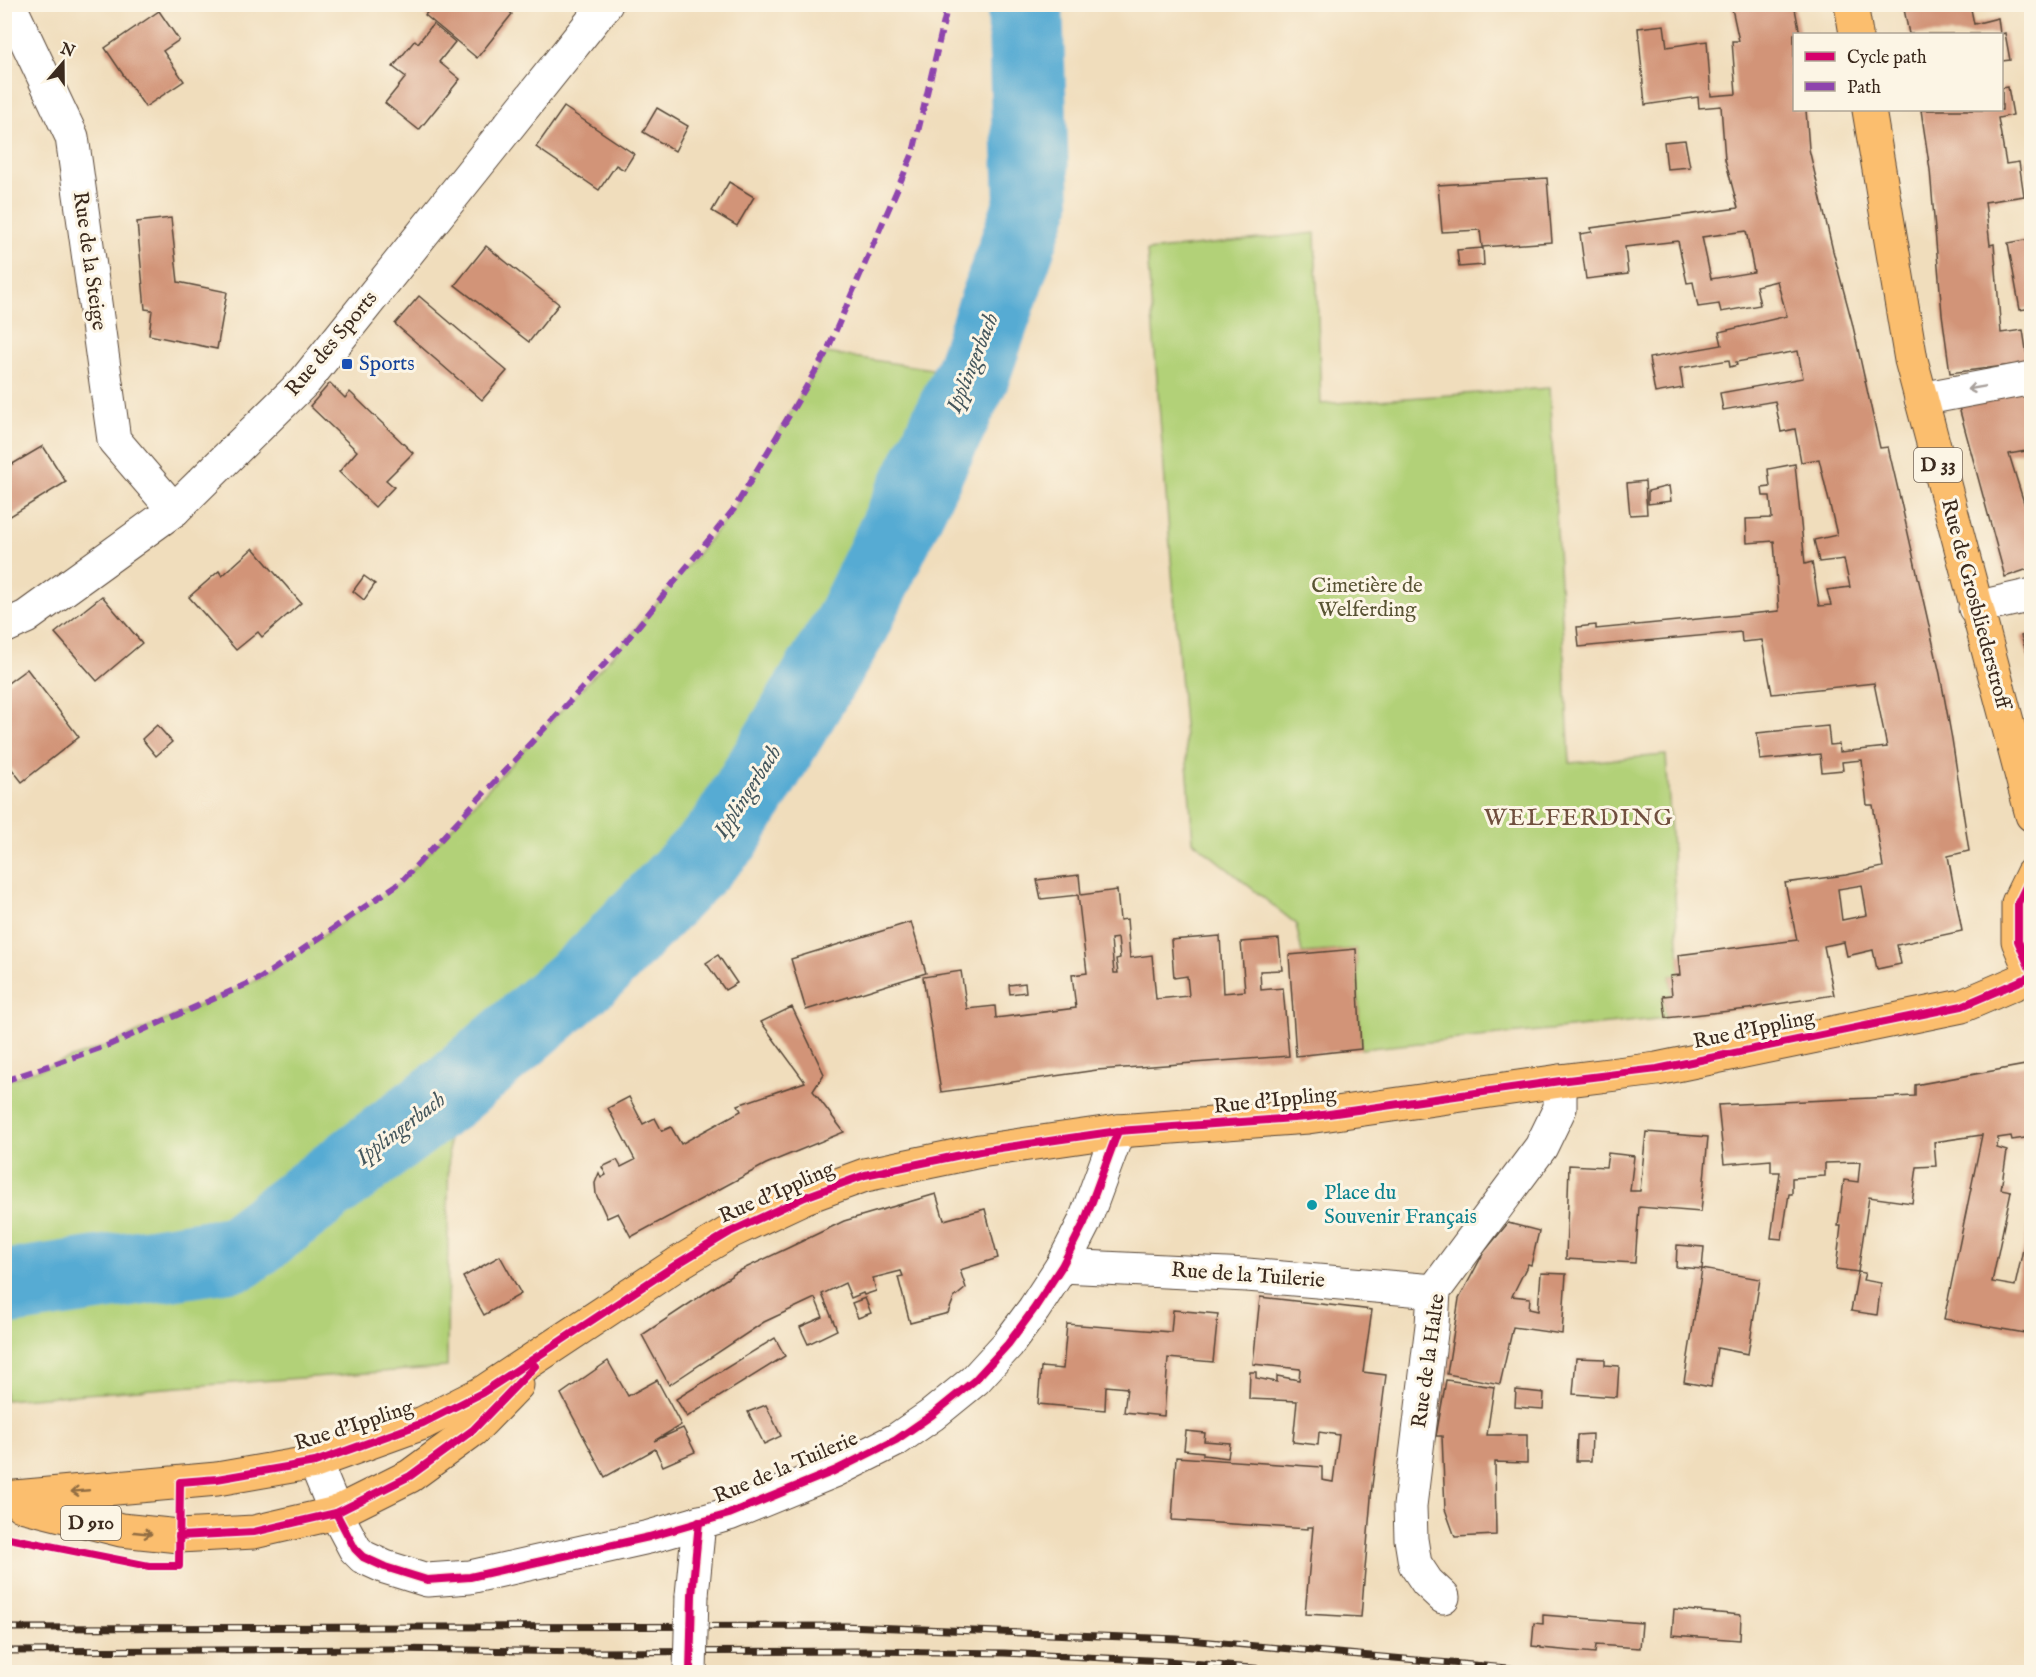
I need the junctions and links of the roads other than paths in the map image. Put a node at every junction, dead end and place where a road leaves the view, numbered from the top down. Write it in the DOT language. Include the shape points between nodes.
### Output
graph roads {
  1 [pos="9,4"];
  2 [pos="606,4"];
  3 [pos="1851,4"];
  4 [pos="1856,33"];
  5 [pos="1869,111"];
  6 [pos="2031,378"];
  7 [pos="1920,399"];
  8 [pos="174,510"];
  9 [pos="2031,595"];
  10 [pos="1976,608"];
  11 [pos="4,627"];
  12 [pos="2031,815"];
  13 [pos="2031,874"];
  14 [pos="2031,975"];
  15 [pos="1560,1081"];
  16 [pos="1118,1131"];
  17 [pos="1062,1266"];
  18 [pos="1434,1291"];
  19 [pos="556,1345"];
  20 [pos="315,1462"];
  21 [pos="4,1500"];
  22 [pos="336,1513"];
  23 [pos="699,1522"];
  24 [pos="1443,1597"];
  25 [pos="690,1672"];
  1 -- 8 [label="street, Rue de la Steige" via="72,137 114,440"];
  2 -- 8 [label="street, Rue des Sports" via="305,381"];
  3 -- 4 [label="main road"];
  5 -- 7 [label="main road, Rue de Grosbliederstroff / D 33"];
  6 -- 7 [label="street, one-way"];
  7 -- 10 [label="main road, Rue de Grosbliederstroff / D 33"];
  8 -- 11 [label="street, Rue des Sports" via="26,617"];
  9 -- 10 [label="street"];
  10 -- 12 [label="main road, Rue de Grosbliederstroff / D 33"];
  13 -- 14 [label="main road" via="2018,903 2018,941"];
  14 -- 15 [label="main road, Rue d'Ippling / D 910" via="1962,1006 1657,1069"];
  15 -- 16 [label="main road, Rue d'Ippling / D 910" via="1308,1117"];
  15 -- 18 [label="street, Rue de la Halte" via="1560,1108 1541,1147"];
  16 -- 17 [label="street, Rue de la Tuilerie" via="1084,1223"];
  16 -- 19 [label="main road, Rue d'Ippling / D 910" via="980,1151 865,1175 805,1197 730,1232"];
  17 -- 18 [label="street, Rue de la Tuilerie" via="1247,1275"];
  17 -- 23 [label="street, Rue de la Tuilerie" via="1008,1344 975,1380 932,1415 896,1440 834,1471 729,1514"];
  18 -- 24 [label="street, Rue de la Halte" via="1410,1506 1415,1564"];
  19 -- 20 [label="main road, Rue d'Ippling / D 910" via="482,1393 423,1423"];
  19 -- 22 [label="main road, Rue d'Ippling / D 910" via="473,1430 410,1476"];
  20 -- 21 [label="main road, Rue d'Ippling / D 910, one-way" via="217,1479"];
  20 -- 22 [label="street, Rue de la Tuilerie"];
  21 -- 22 [label="main road, Rue d'Ippling / D 910, one-way" via="121,1530 179,1536 254,1532"];
  22 -- 23 [label="street, Rue de la Tuilerie" via="355,1550 363,1557 427,1580 470,1577"];
  23 -- 25 [label="street, bridge"];
}
